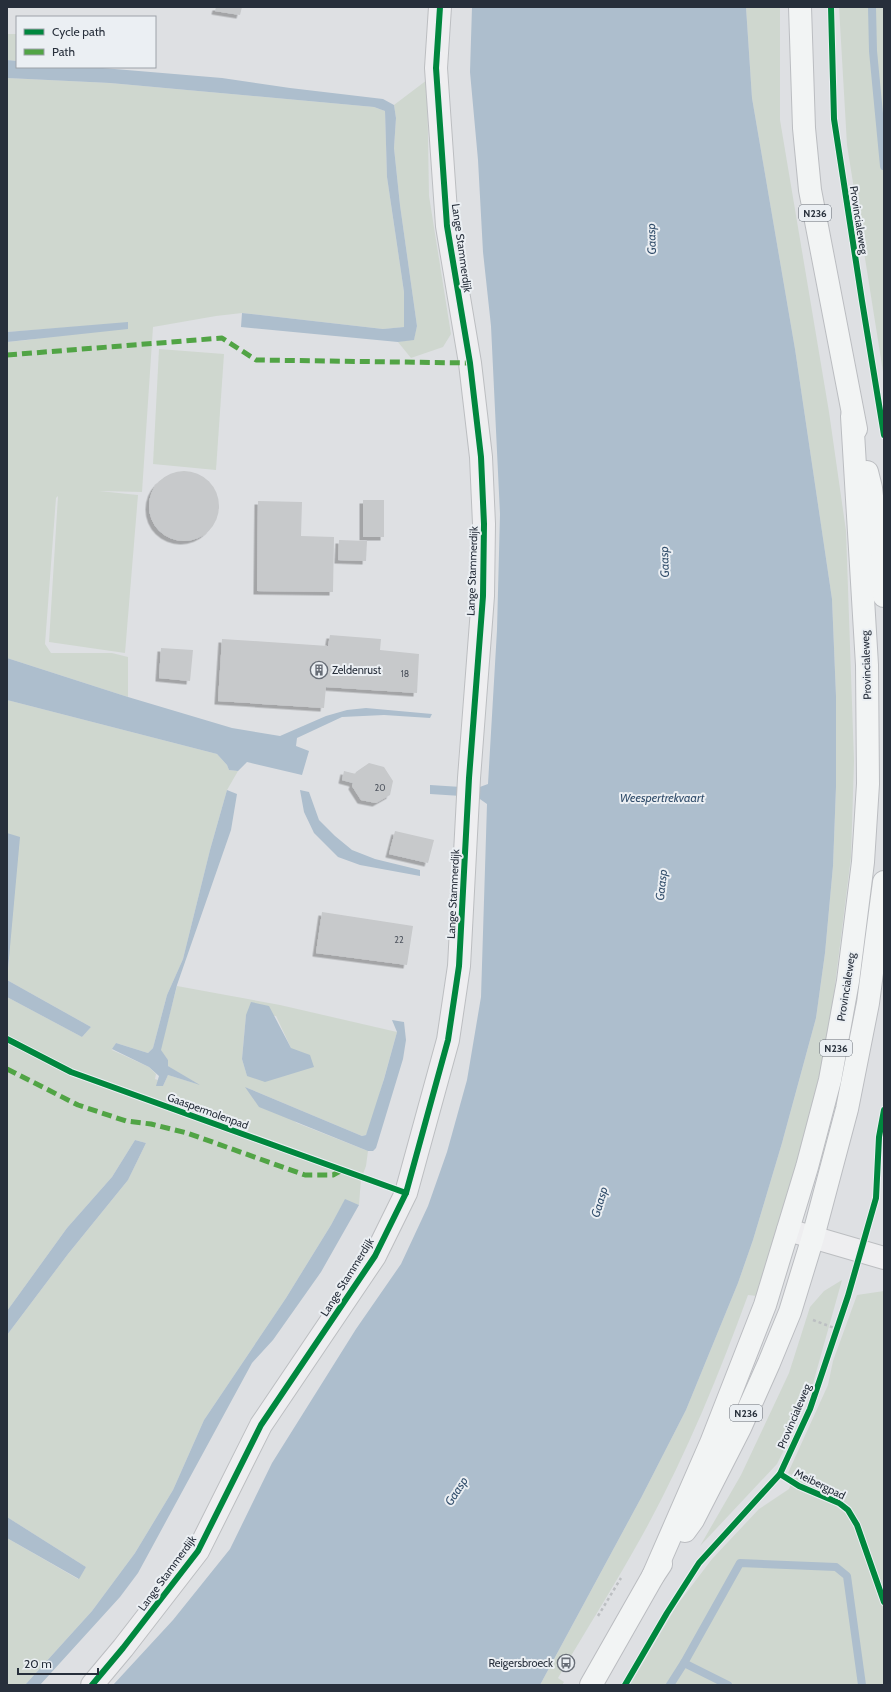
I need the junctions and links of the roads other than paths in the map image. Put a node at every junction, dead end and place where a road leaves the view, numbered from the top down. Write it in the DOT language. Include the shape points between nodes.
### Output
graph roads {
  1 [pos="440,7"];
  2 [pos="800,7"];
  3 [pos="852,416"];
  4 [pos="884,596"];
  5 [pos="884,882"];
  6 [pos="788,1230"];
  7 [pos="813,1237"];
  8 [pos="884,1258"];
  9 [pos="653,1576"];
  10 [pos="92,1685"];
  11 [pos="591,1685"];
  1 -- 10 [label="street, Lange Stammerdijk" via="436,68 447,226 470,363 484,524 460,966 448,1040 406,1193 375,1256 261,1425 198,1551"];
  2 -- 3 [label="main road, Provincialeweg / N236" via="804,128 810,190"];
  3 -- 4 [label="main road, Provincialeweg / N236" via="871,488"];
  3 -- 6 [label="main road, Provincialeweg / N236" via="867,665 868,784 863,862 848,981 830,1080"];
  5 -- 7 [label="main road, Provincialeweg / N236" via="868,1003 847,1109"];
  6 -- 7 [label="street"];
  6 -- 9 [label="main road, Provincialeweg / N236" via="765,1304 711,1443"];
  7 -- 8 [label="street"];
  7 -- 9 [label="main road, Provincialeweg / N236" via="790,1312 740,1428 693,1520"];
  9 -- 11 [label="main road, Provincialeweg / N236"];
}
